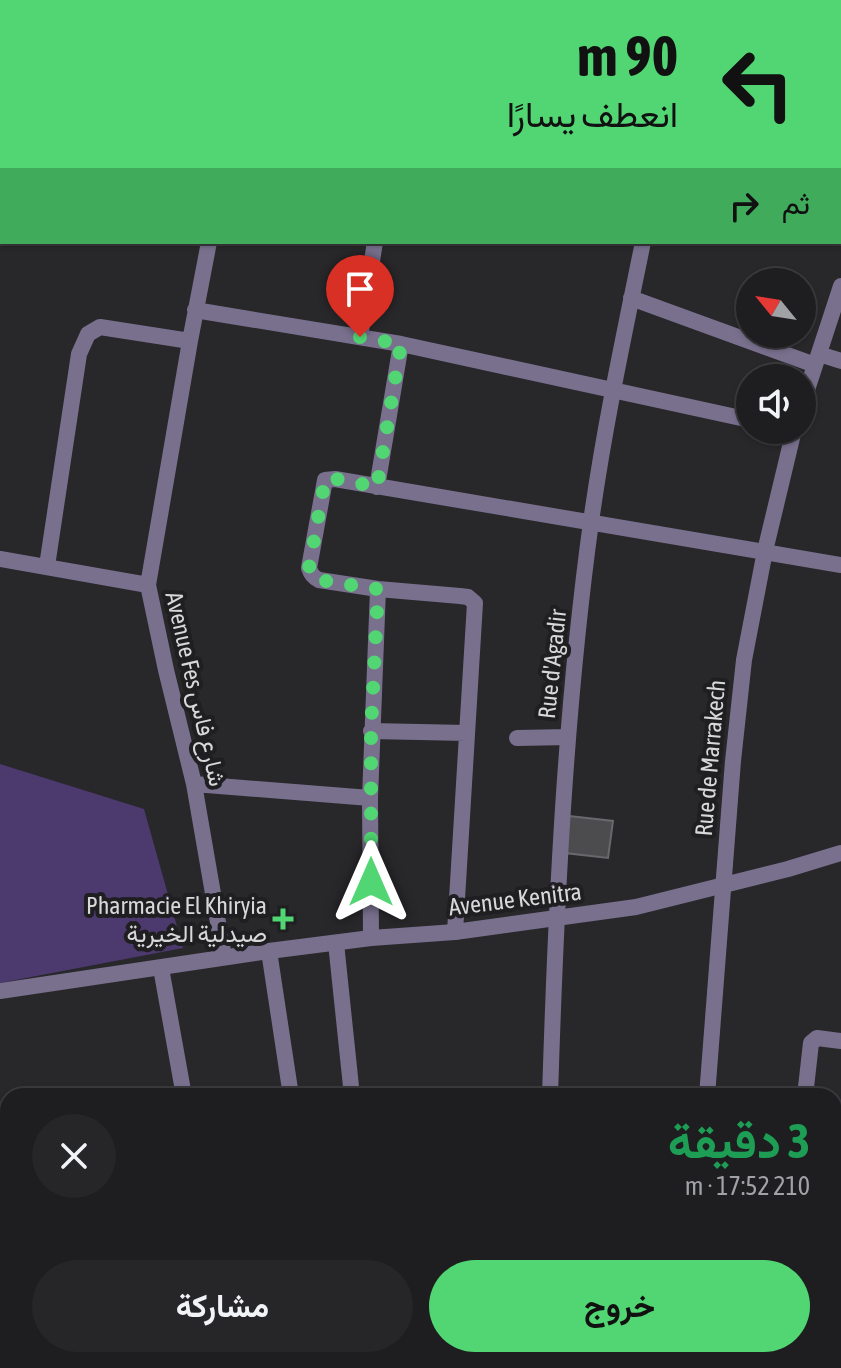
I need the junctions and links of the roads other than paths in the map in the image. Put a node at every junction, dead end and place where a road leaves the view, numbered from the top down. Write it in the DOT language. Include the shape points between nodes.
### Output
graph roads {
  1 [pos="209,244"];
  2 [pos="375,244"];
  3 [pos="643,244"];
  4 [pos="841,286"];
  5 [pos="631,298"];
  6 [pos="195,310"];
  7 [pos="360,337"];
  8 [pos="190,341"];
  9 [pos="401,344"];
  10 [pos="817,359"];
  11 [pos="841,361"];
  12 [pos="815,364"];
  13 [pos="612,390"];
  14 [pos="736,417"];
  15 [pos="791,444"];
  16 [pos="377,487"];
  17 [pos="591,523"];
  18 [pos="765,551"];
  19 [pos="0,559"];
  20 [pos="841,565"];
  21 [pos="47,566"];
  22 [pos="148,585"];
  23 [pos="378,589"];
  24 [pos="371,731"];
  25 [pos="467,733"];
  26 [pos="568,737"];
  27 [pos="517,738"];
  28 [pos="194,784"];
  29 [pos="370,798"];
  30 [pos="841,853"];
  31 [pos="723,886"];
  32 [pos="555,919"];
  33 [pos="455,932"];
  34 [pos="371,938"];
  35 [pos="336,943"];
  36 [pos="269,951"];
  37 [pos="224,957"];
  38 [pos="161,968"];
  39 [pos="0,991"];
  40 [pos="841,1041"];
  41 [pos="183,1088"];
  42 [pos="290,1088"];
  43 [pos="351,1088"];
  44 [pos="550,1088"];
  45 [pos="708,1088"];
  46 [pos="806,1088"];
  1 -- 6 [label="street, Avenue Fes شارع فاس"];
  2 -- 7 [label="street"];
  3 -- 5 [label="street, Rue d'Agadir"];
  4 -- 10 [label="street"];
  5 -- 10 [label="street"];
  5 -- 13 [label="street, Rue d'Agadir"];
  6 -- 7 [label="street"];
  6 -- 8 [label="street, Avenue Fes شارع فاس"];
  7 -- 9 [label="street"];
  8 -- 21 [label="street" via="100,327 88,334 79,354"];
  8 -- 22 [label="street, Avenue Fes شارع فاس"];
  9 -- 13 [label="street"];
  9 -- 16 [label="street"];
  10 -- 11 [label="street"];
  10 -- 12 [label="street"];
  13 -- 14 [label="street"];
  13 -- 17 [label="street, Rue d'Agadir"];
  15 -- 18 [label="street, Rue de Marrakech"];
  16 -- 17 [label="street"];
  16 -- 23 [label="street" via="325,480 309,568 319,580"];
  17 -- 18 [label="street"];
  17 -- 26 [label="street, Rue d'Agadir"];
  18 -- 20 [label="street"];
  18 -- 31 [label="street, Rue de Marrakech" via="744,660"];
  19 -- 21 [label="street"];
  21 -- 22 [label="street"];
  22 -- 28 [label="street, Avenue Fes شارع فاس"];
  23 -- 24 [label="street"];
  23 -- 25 [label="street" via="460,596 475,603"];
  24 -- 25 [label="street"];
  24 -- 29 [label="street"];
  25 -- 33 [label="street"];
  26 -- 27 [label="street"];
  26 -- 32 [label="street, Rue d'Agadir"];
  28 -- 29 [label="street"];
  28 -- 37 [label="street, Avenue Fes شارع فاس"];
  29 -- 34 [label="street"];
  30 -- 31 [label="street, Avenue Kenitra"];
  31 -- 32 [label="street, Avenue Kenitra"];
  31 -- 45 [label="street, Rue de Marrakech"];
  32 -- 33 [label="street, Avenue Kenitra"];
  32 -- 44 [label="street, Rue d'Agadir"];
  33 -- 34 [label="street, Avenue Kenitra"];
  34 -- 35 [label="street, Avenue Kenitra"];
  35 -- 36 [label="street, Avenue Kenitra"];
  35 -- 43 [label="street"];
  36 -- 37 [label="street, Avenue Kenitra"];
  36 -- 42 [label="street"];
  37 -- 38 [label="street, Avenue Kenitra"];
  38 -- 39 [label="street, Avenue Kenitra"];
  38 -- 41 [label="street"];
  40 -- 46 [label="street" via="817,1038 811,1043"];
}
